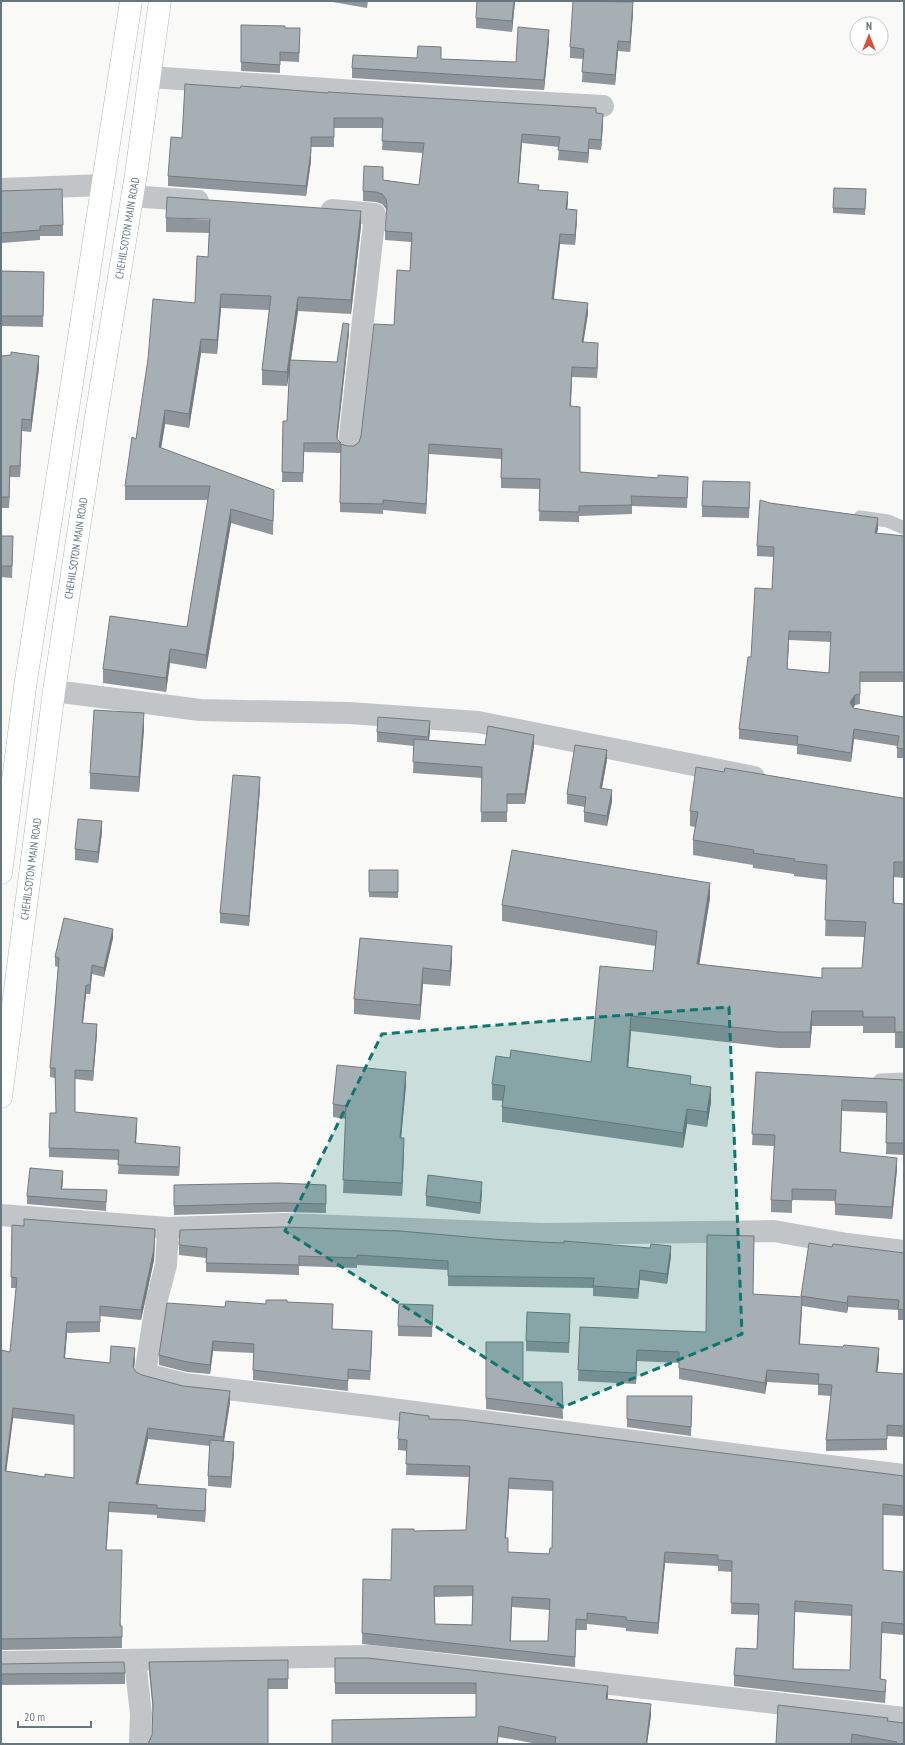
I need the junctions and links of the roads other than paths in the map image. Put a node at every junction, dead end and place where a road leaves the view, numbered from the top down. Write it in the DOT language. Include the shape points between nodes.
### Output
graph roads {
  1 [pos="131,1"];
  2 [pos="160,1"];
  3 [pos="149,77"];
  4 [pos="603,106"];
  5 [pos="115,109"];
  6 [pos="144,112"];
  7 [pos="103,185"];
  8 [pos="1,189"];
  9 [pos="132,196"];
  10 [pos="217,202"];
  11 [pos="310,209"];
  12 [pos="349,444"];
  13 [pos="849,516"];
  14 [pos="904,528"];
  15 [pos="54,691"];
  16 [pos="775,780"];
  17 [pos="1,873"];
  18 [pos="904,1079"];
  19 [pos="874,1080"];
  20 [pos="1,1097"];
  21 [pos="1,1215"];
  22 [pos="168,1228"];
  23 [pos="904,1251"];
  24 [pos="904,1475"];
  25 [pos="135,1660"];
  26 [pos="1,1662"];
  27 [pos="904,1718"];
  28 [pos="140,1744"];
  1 -- 5 [label="main road"];
  2 -- 3 [label="main road, CHEHILSOTON MAIN ROAD"];
  3 -- 4 [label="street"];
  3 -- 6 [label="main road, CHEHILSOTON MAIN ROAD"];
  5 -- 6 [label="main road"];
  5 -- 7 [label="main road"];
  6 -- 9 [label="main road, CHEHILSOTON MAIN ROAD"];
  7 -- 8 [label="street"];
  7 -- 17 [label="main road" via="26,679"];
  9 -- 10 [label="street"];
  9 -- 15 [label="main road, CHEHILSOTON MAIN ROAD"];
  11 -- 12 [label="street" via="375,214"];
  13 -- 14 [label="lane" via="888,521"];
  15 -- 16 [label="street" via="200,710 349,713 478,722"];
  15 -- 20 [label="main road, CHEHILSOTON MAIN ROAD"];
  18 -- 19 [label="lane"];
  21 -- 22 [label="street"];
  22 -- 23 [label="street" via="284,1224 544,1234 774,1231"];
  22 -- 24 [label="street" via="166,1265 157,1299 145,1374 185,1384"];
  25 -- 26 [label="street"];
  25 -- 27 [label="street" via="369,1656"];
  25 -- 28 [label="street" via="141,1714"];
}
